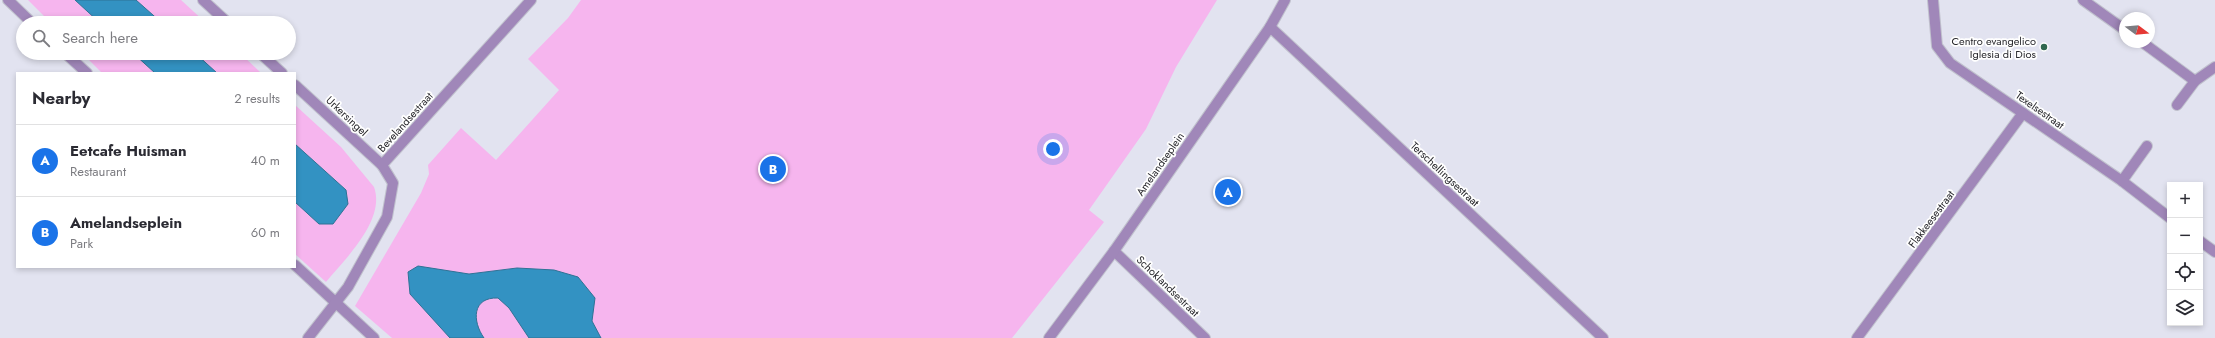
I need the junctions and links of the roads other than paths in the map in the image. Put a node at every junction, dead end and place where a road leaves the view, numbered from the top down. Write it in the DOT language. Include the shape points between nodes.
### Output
graph roads {
  1 [pos="8,0"];
  2 [pos="202,0"];
  3 [pos="531,0"];
  4 [pos="1285,0"];
  5 [pos="1933,0"];
  6 [pos="2083,0"];
  7 [pos="25,16"];
  8 [pos="220,16"];
  9 [pos="2119,26"];
  10 [pos="1270,27"];
  11 [pos="2150,48"];
  12 [pos="73,60"];
  13 [pos="268,60"];
  14 [pos="2215,67"];
  15 [pos="86,72"];
  16 [pos="281,72"];
  17 [pos="2195,81"];
  18 [pos="296,86"];
  19 [pos="2177,105"];
  20 [pos="2023,113"];
  21 [pos="2147,146"];
  22 [pos="382,165"];
  23 [pos="2122,181"];
  24 [pos="2167,216"];
  25 [pos="2203,243"];
  26 [pos="1114,251"];
  27 [pos="2215,252"];
  28 [pos="296,266"];
  29 [pos="335,302"];
  30 [pos="308,338"];
  31 [pos="374,338"];
  32 [pos="1049,338"];
  33 [pos="1205,338"];
  34 [pos="1603,338"];
  35 [pos="1857,338"];
  1 -- 7 [label="street"];
  2 -- 8 [label="street"];
  3 -- 22 [label="street, Bevelandsestraat"];
  4 -- 10 [label="street, Amelandseplein"];
  5 -- 20 [label="street, Texelsestraat" via="1937,46 1950,63"];
  6 -- 9 [label="street"];
  10 -- 26 [label="street, Amelandseplein"];
  10 -- 34 [label="street, Terschellingsestraat"];
  11 -- 17 [label="street"];
  12 -- 15 [label="street"];
  13 -- 16 [label="street"];
  14 -- 17 [label="street"];
  17 -- 19 [label="street"];
  18 -- 22 [label="street, Urkersingel"];
  20 -- 23 [label="street, Texelsestraat"];
  20 -- 35 [label="street, Flakkeesestraat"];
  21 -- 23 [label="street"];
  22 -- 29 [label="street, Bevelandsestraat" via="393,183 387,216 348,286"];
  23 -- 24 [label="street, Texelsestraat"];
  25 -- 27 [label="street"];
  26 -- 32 [label="street, Amelandseplein"];
  26 -- 33 [label="street, Schoklandsestraat"];
  28 -- 29 [label="street"];
  29 -- 30 [label="street, Bevelandsestraat"];
  29 -- 31 [label="street"];
}
